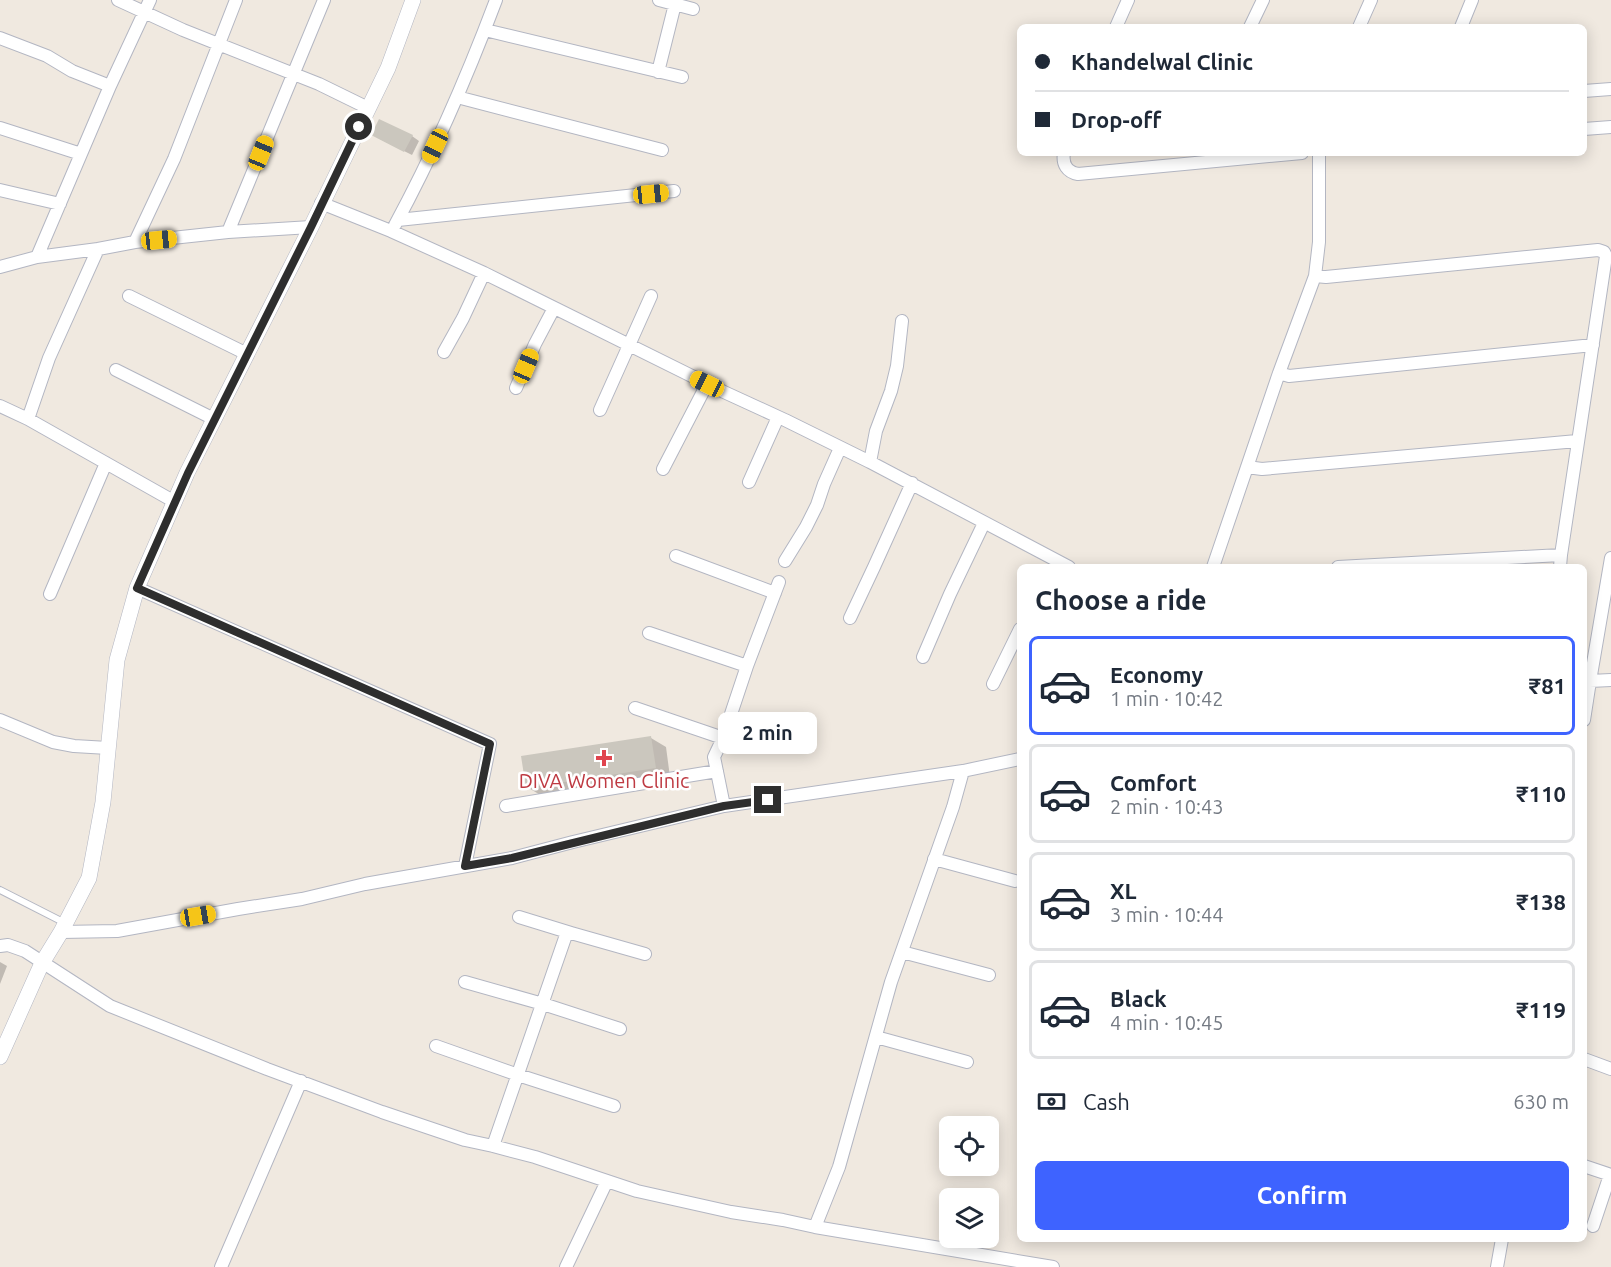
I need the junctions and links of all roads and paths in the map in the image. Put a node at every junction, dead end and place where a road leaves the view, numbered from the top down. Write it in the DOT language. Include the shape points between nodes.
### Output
graph roads {
  1 [pos="118,0"];
  2 [pos="150,0"];
  3 [pos="236,0"];
  4 [pos="324,0"];
  5 [pos="413,0"];
  6 [pos="496,0"];
  7 [pos="659,0"];
  8 [pos="1128,0"];
  9 [pos="1263,0"];
  10 [pos="1371,0"];
  11 [pos="1472,0"];
  12 [pos="675,4"];
  13 [pos="693,9"];
  14 [pos="144,12"];
  15 [pos="1117,24"];
  16 [pos="1252,24"];
  17 [pos="1360,24"];
  18 [pos="1462,24"];
  19 [pos="485,30"];
  20 [pos="0,38"];
  21 [pos="219,44"];
  22 [pos="658,72"];
  23 [pos="293,73"];
  24 [pos="682,77"];
  25 [pos="110,86"];
  26 [pos="1611,89"];
  27 [pos="1587,91"];
  28 [pos="457,97"];
  29 [pos="368,108"];
  30 [pos="1611,127"];
  31 [pos="0,128"];
  32 [pos="1587,129"];
  33 [pos="662,150"];
  34 [pos="81,154"];
  35 [pos="1064,156"];
  36 [pos="1270,156"];
  37 [pos="1319,156"];
  38 [pos="0,190"];
  39 [pos="674,191"];
  40 [pos="321,203"];
  41 [pos="60,204"];
  42 [pos="398,220"];
  43 [pos="311,227"];
  44 [pos="391,231"];
  45 [pos="228,232"];
  46 [pos="135,242"];
  47 [pos="98,249"];
  48 [pos="37,257"];
  49 [pos="0,267"];
  50 [pos="484,273"];
  51 [pos="1315,276"];
  52 [pos="129,296"];
  53 [pos="651,296"];
  54 [pos="554,308"];
  55 [pos="902,321"];
  56 [pos="629,345"];
  57 [pos="1593,345"];
  58 [pos="444,351"];
  59 [pos="247,354"];
  60 [pos="116,370"];
  61 [pos="1279,373"];
  62 [pos="707,384"];
  63 [pos="516,388"];
  64 [pos="0,406"];
  65 [pos="600,410"];
  66 [pos="778,417"];
  67 [pos="28,419"];
  68 [pos="214,420"];
  69 [pos="1577,441"];
  70 [pos="840,448"];
  71 [pos="870,462"];
  72 [pos="106,463"];
  73 [pos="1247,467"];
  74 [pos="663,469"];
  75 [pos="748,482"];
  76 [pos="912,483"];
  77 [pos="175,502"];
  78 [pos="984,523"];
  79 [pos="676,556"];
  80 [pos="1611,558"];
  81 [pos="785,561"];
  82 [pos="1560,561"];
  83 [pos="1054,563"];
  84 [pos="1214,564"];
  85 [pos="1449,564"];
  86 [pos="137,588"];
  87 [pos="50,594"];
  88 [pos="850,618"];
  89 [pos="650,633"];
  90 [pos="1017,635"];
  91 [pos="923,657"];
  92 [pos="747,666"];
  93 [pos="1611,680"];
  94 [pos="1587,681"];
  95 [pos="993,684"];
  96 [pos="635,708"];
  97 [pos="0,720"];
  98 [pos="723,738"];
  99 [pos="108,748"];
  100 [pos="1017,760"];
  101 [pos="717,771"];
  102 [pos="963,771"];
  103 [pos="506,806"];
  104 [pos="724,806"];
  105 [pos="934,859"];
  106 [pos="465,866"];
  107 [pos="1015,881"];
  108 [pos="0,890"];
  109 [pos="519,917"];
  110 [pos="63,927"];
  111 [pos="571,933"];
  112 [pos="0,946"];
  113 [pos="902,952"];
  114 [pos="645,954"];
  115 [pos="42,963"];
  116 [pos="989,975"];
  117 [pos="465,982"];
  118 [pos="543,1004"];
  119 [pos="620,1029"];
  120 [pos="876,1037"];
  121 [pos="436,1047"];
  122 [pos="0,1057"];
  123 [pos="1587,1060"];
  124 [pos="967,1062"];
  125 [pos="1611,1070"];
  126 [pos="518,1075"];
  127 [pos="301,1081"];
  128 [pos="614,1106"];
  129 [pos="493,1146"];
  130 [pos="1587,1167"];
  131 [pos="1611,1175"];
  132 [pos="607,1181"];
  133 [pos="1593,1226"];
  134 [pos="815,1227"];
  135 [pos="1501,1242"];
  136 [pos="220,1267"];
  137 [pos="566,1267"];
  138 [pos="1053,1267"];
  139 [pos="1497,1267"];
  1 -- 14 [label="street"];
  2 -- 14 [label="street"];
  3 -- 21 [label="street"];
  4 -- 23 [label="street"];
  5 -- 29 [label="street"];
  6 -- 19 [label="street"];
  7 -- 12 [label="street"];
  8 -- 15 [label="street"];
  9 -- 16 [label="street"];
  10 -- 17 [label="street"];
  11 -- 18 [label="street"];
  12 -- 13 [label="street"];
  12 -- 22 [label="street"];
  14 -- 21 [label="street"];
  14 -- 25 [label="street"];
  19 -- 22 [label="street"];
  19 -- 28 [label="street"];
  20 -- 25 [label="street"];
  21 -- 23 [label="street"];
  21 -- 46 [label="street" via="174,159"];
  22 -- 24 [label="street"];
  23 -- 29 [label="street"];
  23 -- 45 [label="street"];
  25 -- 34 [label="street"];
  26 -- 27 [label="street"];
  28 -- 33 [label="street"];
  28 -- 42 [label="street"];
  29 -- 40 [label="street"];
  30 -- 32 [label="street"];
  31 -- 34 [label="street"];
  34 -- 41 [label="street"];
  35 -- 36 [label="street" via="1069,171 1078,174"];
  37 -- 51 [label="street"];
  38 -- 41 [label="street"];
  39 -- 42 [label="street"];
  40 -- 43 [label="street"];
  40 -- 44 [label="street"];
  41 -- 48 [label="street"];
  42 -- 44 [label="street"];
  43 -- 45 [label="street"];
  43 -- 59 [label="street"];
  44 -- 50 [label="street"];
  45 -- 46 [label="street"];
  46 -- 47 [label="street"];
  47 -- 48 [label="street"];
  47 -- 67 [label="street" via="49,358"];
  48 -- 49 [label="street"];
  50 -- 54 [label="street"];
  50 -- 58 [label="street"];
  51 -- 57 [label="street" via="1598,250 1606,256"];
  51 -- 61 [label="street"];
  52 -- 59 [label="street"];
  53 -- 56 [label="street"];
  54 -- 56 [label="street"];
  54 -- 63 [label="street"];
  55 -- 71 [label="street" via="897,366"];
  56 -- 62 [label="street"];
  56 -- 65 [label="street"];
  57 -- 61 [label="street" via="1289,376"];
  57 -- 69 [label="street"];
  59 -- 68 [label="street"];
  60 -- 68 [label="street"];
  61 -- 73 [label="street"];
  62 -- 66 [label="street"];
  62 -- 74 [label="street"];
  64 -- 67 [label="street"];
  66 -- 70 [label="street"];
  66 -- 75 [label="street"];
  67 -- 72 [label="street"];
  68 -- 77 [label="street"];
  69 -- 73 [label="street" via="1262,469"];
  69 -- 82 [label="street"];
  70 -- 71 [label="street"];
  70 -- 81 [label="street" via="817,505"];
  71 -- 76 [label="street"];
  72 -- 77 [label="street"];
  72 -- 87 [label="street"];
  73 -- 84 [label="street"];
  76 -- 78 [label="street"];
  76 -- 88 [label="street"];
  77 -- 86 [label="street"];
  78 -- 83 [label="street"];
  78 -- 91 [label="street"];
  79 -- 92 [label="street" via="777,587"];
  80 -- 94 [label="street"];
  82 -- 85 [label="street"];
  86 -- 99 [label="street" via="117,660"];
  86 -- 106 [label="street" via="490,744"];
  89 -- 92 [label="street"];
  90 -- 95 [label="street"];
  92 -- 98 [label="street"];
  93 -- 94 [label="street"];
  96 -- 98 [label="street"];
  97 -- 99 [label="street" via="53,742"];
  98 -- 101 [label="street" via="714,757"];
  99 -- 110 [label="street" via="89,878"];
  100 -- 102 [label="street"];
  101 -- 103 [label="street"];
  101 -- 104 [label="street"];
  102 -- 104 [label="street"];
  102 -- 105 [label="street"];
  104 -- 106 [label="street"];
  105 -- 107 [label="street"];
  105 -- 113 [label="street"];
  106 -- 110 [label="street" via="117,932"];
  108 -- 110 [label="lane"];
  109 -- 111 [label="street"];
  110 -- 115 [label="street"];
  111 -- 114 [label="street"];
  111 -- 118 [label="street" via="566,935"];
  112 -- 115 [label="street" via="25,951"];
  113 -- 116 [label="street"];
  113 -- 120 [label="street"];
  115 -- 122 [label="street"];
  115 -- 127 [label="street" via="110,1006"];
  117 -- 118 [label="street"];
  118 -- 119 [label="street"];
  118 -- 126 [label="street"];
  120 -- 124 [label="street"];
  120 -- 134 [label="street" via="839,1167"];
  121 -- 126 [label="street"];
  123 -- 125 [label="street"];
  126 -- 128 [label="street"];
  126 -- 129 [label="street"];
  127 -- 129 [label="street" via="382,1112"];
  127 -- 136 [label="street"];
  129 -- 132 [label="street"];
  130 -- 131 [label="street"];
  131 -- 133 [label="street"];
  132 -- 134 [label="street" via="731,1212"];
  132 -- 137 [label="street"];
  134 -- 138 [label="street"];
  135 -- 139 [label="street"];
}
